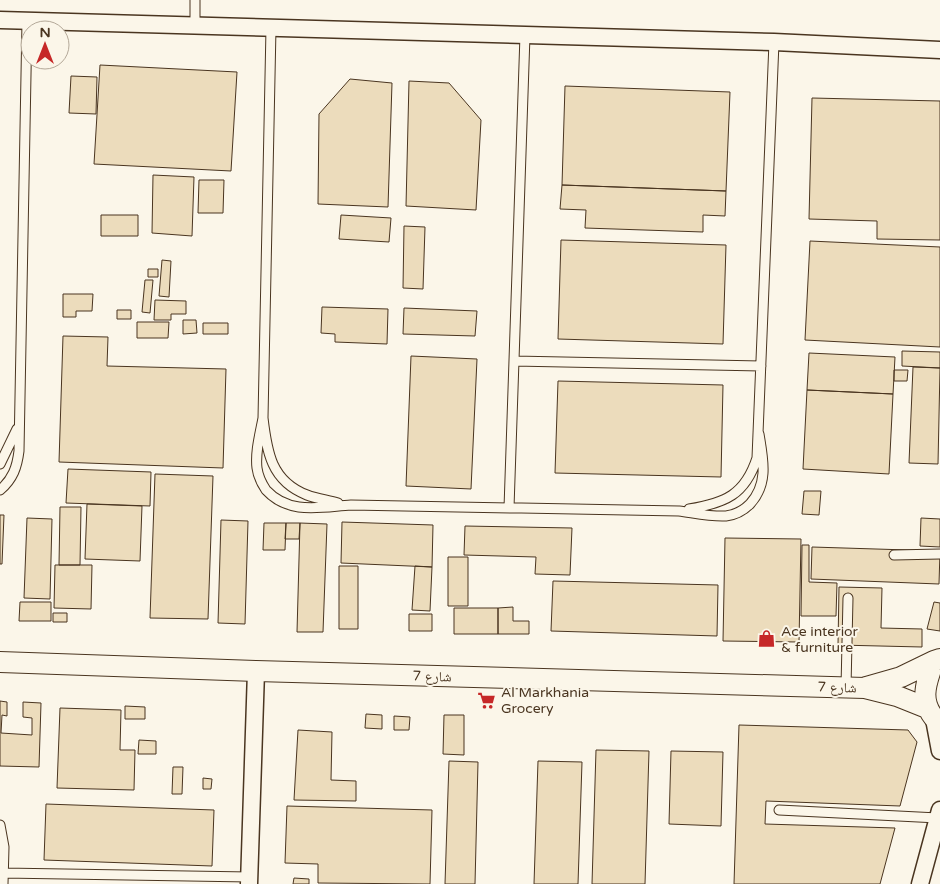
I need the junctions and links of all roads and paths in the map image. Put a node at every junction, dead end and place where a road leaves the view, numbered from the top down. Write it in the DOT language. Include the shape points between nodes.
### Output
graph roads {
  1 [pos="195,0"];
  2 [pos="0,20"];
  3 [pos="20,21"];
  4 [pos="70,22"];
  5 [pos="195,26"];
  6 [pos="271,28"];
  7 [pos="524,35"];
  8 [pos="774,42"];
  9 [pos="940,50"];
  10 [pos="26,70"];
  11 [pos="514,361"];
  12 [pos="761,366"];
  13 [pos="263,418"];
  14 [pos="18,426"];
  15 [pos="759,434"];
  16 [pos="0,464"];
  17 [pos="0,490"];
  18 [pos="351,505"];
  19 [pos="509,508"];
  20 [pos="679,511"];
  21 [pos="940,554"];
  22 [pos="894,555"];
  23 [pos="848,598"];
  24 [pos="937,660"];
  25 [pos="0,662"];
  26 [pos="256,671"];
  27 [pos="856,687"];
  28 [pos="934,717"];
  29 [pos="940,751"];
  30 [pos="780,810"];
  31 [pos="939,814"];
  32 [pos="0,825"];
  33 [pos="3,872"];
  34 [pos="249,881"];
  35 [pos="2,884"];
  36 [pos="920,884"];
  1 -- 5 [label="lane"];
  2 -- 3 [label="street"];
  4 -- 5 [label="street"];
  5 -- 6 [label="street"];
  6 -- 7 [label="street"];
  6 -- 13 [label="lane"];
  7 -- 8 [label="street"];
  7 -- 11 [label="lane"];
  8 -- 9 [label="street"];
  8 -- 12 [label="lane"];
  10 -- 14 [label="lane"];
  11 -- 12 [label="lane"];
  11 -- 19 [label="lane"];
  12 -- 15 [label="lane"];
  13 -- 18 [label="lane" via="266,444 280,476 308,496"];
  13 -- 18 [label="lane" via="257,470 262,485 273,497 286,505 302,508"];
  14 -- 16 [label="lane"];
  14 -- 17 [label="lane" via="17,468"];
  15 -- 20 [label="lane" via="757,458 744,486 718,503"];
  15 -- 20 [label="lane" via="763,479 756,496 744,510 726,516"];
  18 -- 19 [label="lane"];
  19 -- 20 [label="lane"];
  21 -- 22 [label="lane"];
  23 -- 27 [label="lane"];
  24 -- 27 [label="street, شارع 7" via="901,677"];
  24 -- 28 [label="street" via="927,680 925,694"];
  25 -- 26 [label="street, شارع 7"];
  26 -- 27 [label="street, شارع 7"];
  26 -- 34 [label="street"];
  27 -- 28 [label="street, شارع 7" via="896,696"];
  28 -- 29 [label="street"];
  30 -- 31 [label="lane"];
  31 -- 36 [label="street"];
  32 -- 33 [label="lane" via="4,847"];
  33 -- 34 [label="lane"];
  33 -- 35 [label="lane"];
}
